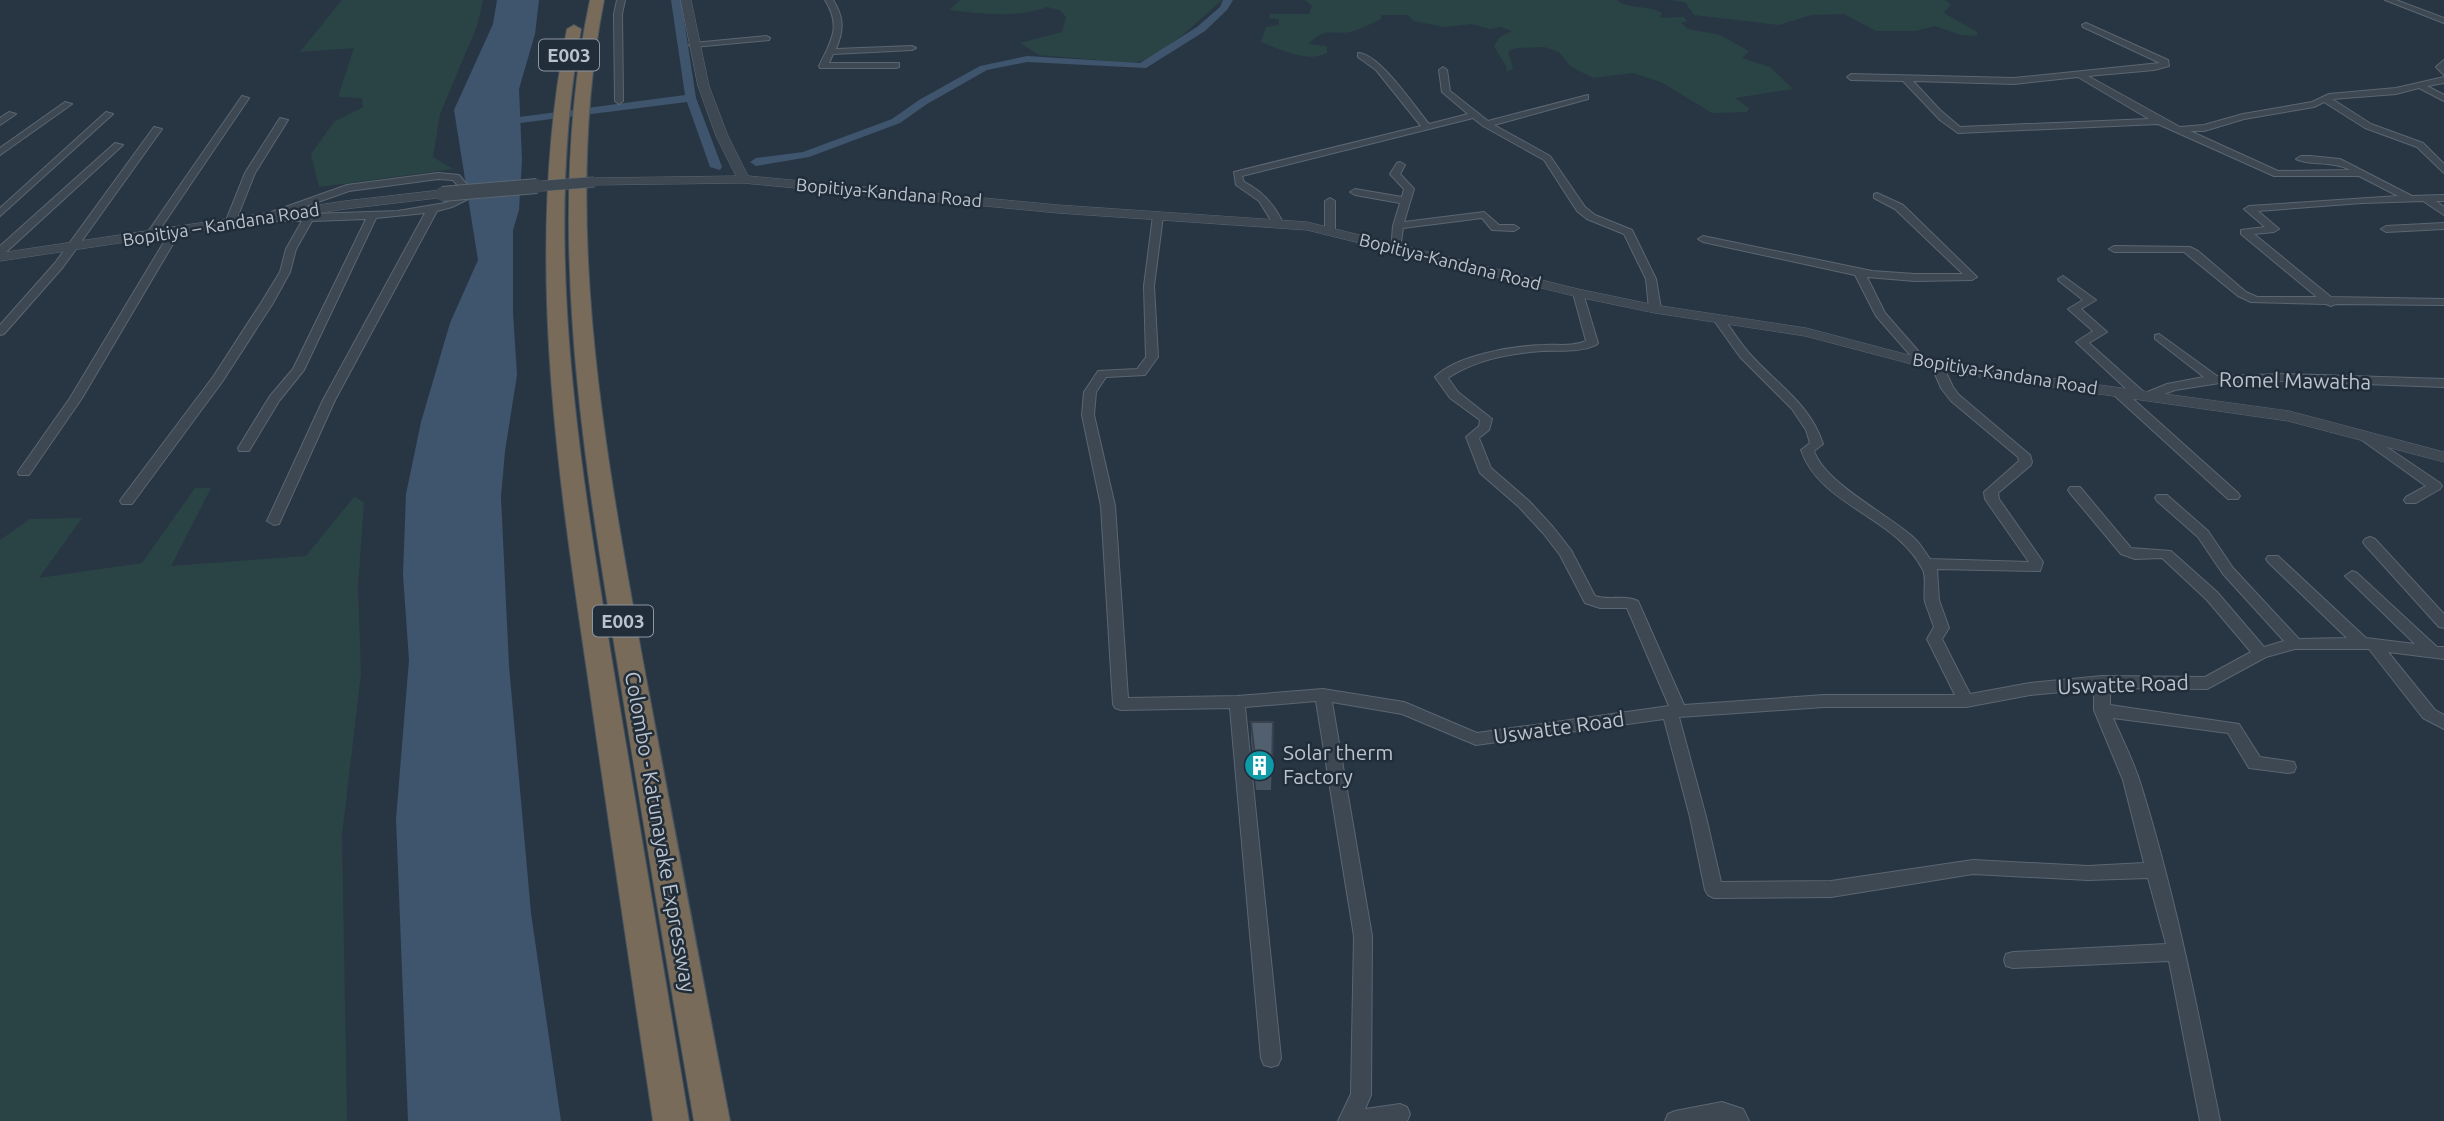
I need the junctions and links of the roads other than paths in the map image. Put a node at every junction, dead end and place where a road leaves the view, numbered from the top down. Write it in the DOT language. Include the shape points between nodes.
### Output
graph roads {
  1 [pos="597,0"];
  2 [pos="621,0"];
  3 [pos="686,0"];
  4 [pos="829,0"];
  5 [pos="2389,0"];
  6 [pos="578,10"];
  7 [pos="2444,14"];
  8 [pos="2431,15"];
  9 [pos="2444,21"];
  10 [pos="2086,25"];
  11 [pos="766,38"];
  12 [pos="693,45"];
  13 [pos="912,48"];
  14 [pos="829,52"];
  15 [pos="1361,55"];
  16 [pos="896,65"];
  17 [pos="1443,70"];
  18 [pos="2080,75"];
  19 [pos="1851,77"];
  20 [pos="1906,79"];
  21 [pos="2444,80"];
  22 [pos="2421,87"];
  23 [pos="1585,97"];
  24 [pos="245,98"];
  25 [pos="2444,98"];
  26 [pos="2325,99"];
  27 [pos="620,101"];
  28 [pos="68,104"];
  29 [pos="12,114"];
  30 [pos="109,114"];
  31 [pos="570,114"];
  32 [pos="1475,115"];
  33 [pos="283,120"];
  34 [pos="2160,121"];
  35 [pos="0,122"];
  36 [pos="1486,124"];
  37 [pos="1426,126"];
  38 [pos="2176,128"];
  39 [pos="157,129"];
  40 [pos="118,145"];
  41 [pos="0,152"];
  42 [pos="2301,159"];
  43 [pos="1400,165"];
  44 [pos="2444,170"];
  45 [pos="2361,173"];
  46 [pos="743,179"];
  47 [pos="1355,192"];
  48 [pos="442,194"];
  49 [pos="1877,196"];
  50 [pos="2425,198"];
  51 [pos="2444,198"];
  52 [pos="2411,199"];
  53 [pos="1330,201"];
  54 [pos="1407,201"];
  55 [pos="432,210"];
  56 [pos="2444,212"];
  57 [pos="0,213"];
  58 [pos="374,213"];
  59 [pos="1158,216"];
  60 [pos="264,218"];
  61 [pos="308,219"];
  62 [pos="230,223"];
  63 [pos="1278,223"];
  64 [pos="1398,226"];
  65 [pos="2444,226"];
  66 [pos="1514,228"];
  67 [pos="2386,229"];
  68 [pos="176,232"];
  69 [pos="1331,232"];
  70 [pos="150,236"];
  71 [pos="1703,239"];
  72 [pos="70,248"];
  73 [pos="1395,249"];
  74 [pos="2113,249"];
  75 [pos="0,252"];
  76 [pos="0,257"];
  77 [pos="1859,272"];
  78 [pos="2063,279"];
  79 [pos="1578,293"];
  80 [pos="2426,302"];
  81 [pos="2444,302"];
  82 [pos="2331,303"];
  83 [pos="1655,309"];
  84 [pos="2444,315"];
  85 [pos="1719,319"];
  86 [pos="0,332"];
  87 [pos="2159,337"];
  88 [pos="1923,363"];
  89 [pos="1938,367"];
  90 [pos="2215,380"];
  91 [pos="2444,383"];
  92 [pos="2119,393"];
  93 [pos="2144,396"];
  94 [pos="2362,434"];
  95 [pos="244,448"];
  96 [pos="2444,457"];
  97 [pos="24,472"];
  98 [pos="2074,490"];
  99 [pos="2233,496"];
  100 [pos="2162,498"];
  101 [pos="127,500"];
  102 [pos="2411,500"];
  103 [pos="274,522"];
  104 [pos="2370,542"];
  105 [pos="2273,559"];
  106 [pos="1926,564"];
  107 [pos="2352,576"];
  108 [pos="2444,623"];
  109 [pos="2367,643"];
  110 [pos="2295,644"];
  111 [pos="2437,652"];
  112 [pos="2261,653"];
  113 [pos="2102,682"];
  114 [pos="1323,695"];
  115 [pos="1966,701"];
  116 [pos="1237,702"];
  117 [pos="2102,710"];
  118 [pos="1674,712"];
  119 [pos="2444,723"];
  120 [pos="2288,767"];
  121 [pos="2156,870"];
  122 [pos="2177,952"];
  123 [pos="2012,960"];
  124 [pos="1271,1058"];
  125 [pos="1400,1114"];
  126 [pos="671,1121"];
  127 [pos="712,1121"];
  128 [pos="1349,1121"];
  129 [pos="1675,1121"];
  130 [pos="1739,1121"];
  131 [pos="2210,1121"];
  1 -- 31 [label="highway, Colombo - Katunayake Expressway / E003"];
  2 -- 27 [label="street"];
  3 -- 12 [label="street"];
  4 -- 14 [label="street" via="840,20"];
  5 -- 8 [label="street"];
  6 -- 31 [label="highway, Colombo - Katunayake Expressway / E003"];
  7 -- 8 [label="street"];
  8 -- 9 [label="street"];
  10 -- 18 [label="street" via="2166,64"];
  11 -- 12 [label="street"];
  12 -- 46 [label="street" via="706,94"];
  13 -- 14 [label="street"];
  14 -- 16 [label="street" via="823,66"];
  15 -- 37 [label="street" via="1379,68"];
  17 -- 32 [label="street" via="1446,92"];
  18 -- 20 [label="street" via="2014,81"];
  18 -- 34 [label="street"];
  19 -- 20 [label="street"];
  20 -- 34 [label="street" via="1958,130"];
  21 -- 22 [label="street"];
  22 -- 25 [label="street"];
  22 -- 26 [label="street"];
  23 -- 36 [label="street"];
  24 -- 70 [label="street"];
  26 -- 38 [label="street" via="2204,128"];
  26 -- 44 [label="street" via="2368,126 2420,145"];
  28 -- 41 [label="street"];
  29 -- 35 [label="street"];
  30 -- 57 [label="street"];
  31 -- 126 [label="highway, Colombo - Katunayake Expressway / E003" via="556,280 577,520"];
  31 -- 127 [label="highway, Colombo - Katunayake Expressway / E003" via="593,424 620,604"];
  32 -- 36 [label="street"];
  32 -- 37 [label="street"];
  33 -- 62 [label="street" via="250,173"];
  34 -- 38 [label="street"];
  36 -- 83 [label="street" via="1547,158 1591,217 1628,232 1651,279"];
  37 -- 63 [label="street" via="1237,174 1238,183 1269,204"];
  38 -- 45 [label="street" via="2277,174"];
  39 -- 72 [label="street"];
  40 -- 75 [label="street"];
  42 -- 45 [label="street" via="2334,159"];
  43 -- 54 [label="street" via="1395,174 1409,189"];
  45 -- 52 [label="street"];
  46 -- 48 [label="street, Bopitiya-Kandana Road, bridge" via="594,182"];
  46 -- 59 [label="street, Bopitiya-Kandana Road"];
  47 -- 54 [label="street"];
  48 -- 60 [label="street, Bopitiya – Kandana Road"];
  49 -- 77 [label="street" via="1899,207 1972,277"];
  50 -- 51 [label="street"];
  50 -- 52 [label="street"];
  50 -- 56 [label="street"];
  52 -- 82 [label="street" via="2249,209 2274,229 2245,232"];
  53 -- 69 [label="street"];
  54 -- 64 [label="street"];
  55 -- 58 [label="street"];
  55 -- 60 [label="street" via="463,199 464,187 456,177 347,188"];
  55 -- 103 [label="street" via="329,400"];
  58 -- 61 [label="street"];
  58 -- 95 [label="street" via="298,370"];
  59 -- 63 [label="street, Bopitiya-Kandana Road"];
  59 -- 116 [label="street, Uswatte Road" via="1149,257 1147,317 1152,357 1140,372 1102,374 1090,392 1088,415 1108,506 1121,704"];
  60 -- 61 [label="street"];
  60 -- 62 [label="street, Bopitiya – Kandana Road"];
  61 -- 101 [label="street" via="291,249 285,272 239,346"];
  62 -- 68 [label="street, Bopitiya – Kandana Road"];
  63 -- 69 [label="street, Bopitiya-Kandana Road"];
  64 -- 66 [label="street" via="1484,215 1496,229"];
  64 -- 73 [label="street"];
  65 -- 67 [label="street"];
  68 -- 70 [label="street, Bopitiya – Kandana Road"];
  68 -- 97 [label="street" via="76,398"];
  69 -- 73 [label="street, Bopitiya-Kandana Road"];
  70 -- 72 [label="street, Bopitiya – Kandana Road"];
  71 -- 77 [label="street"];
  72 -- 76 [label="street, Bopitiya – Kandana Road"];
  72 -- 86 [label="street"];
  73 -- 79 [label="street, Bopitiya-Kandana Road"];
  74 -- 82 [label="street" via="2186,249 2255,300"];
  77 -- 88 [label="street" via="1880,314"];
  78 -- 93 [label="street" via="2090,300 2074,309 2101,332 2082,342"];
  79 -- 83 [label="street, Bopitiya-Kandana Road"];
  79 -- 118 [label="street" via="1592,343 1500,356 1453,367 1441,377 1454,395 1486,419 1485,427 1472,437 1485,470 1548,530 1590,599 1633,605"];
  80 -- 81 [label="street"];
  80 -- 82 [label="street"];
  80 -- 84 [label="street"];
  83 -- 85 [label="street, Bopitiya-Kandana Road"];
  85 -- 88 [label="street, Bopitiya-Kandana Road" via="1806,332"];
  85 -- 106 [label="street" via="1744,355 1814,430 1817,444 1807,450 1812,464 1910,542"];
  87 -- 90 [label="street"];
  88 -- 89 [label="street, Bopitiya-Kandana Road"];
  89 -- 92 [label="street, Bopitiya-Kandana Road"];
  89 -- 106 [label="street" via="1955,398 2024,455 2026,462 1991,492 2036,562 2035,568"];
  90 -- 91 [label="street, Romel Mawatha" via="2304,377"];
  90 -- 93 [label="street, Romel Mawatha" via="2193,381"];
  92 -- 93 [label="street, Bopitiya-Kandana Road"];
  92 -- 99 [label="street"];
  93 -- 94 [label="street, Bopitiya-Kandana Road" via="2289,416"];
  94 -- 96 [label="street, Bopitiya-Kandana Road"];
  94 -- 102 [label="street" via="2435,486"];
  98 -- 112 [label="street" via="2126,551 2132,555 2166,554 2212,596"];
  100 -- 110 [label="street" via="2203,534 2228,571"];
  104 -- 108 [label="street"];
  105 -- 109 [label="street"];
  106 -- 115 [label="street" via="1942,628 1934,639"];
  107 -- 111 [label="street"];
  109 -- 110 [label="street, Uswatte Road"];
  109 -- 111 [label="street, Uswatte Road"];
  109 -- 119 [label="street" via="2429,714"];
  110 -- 112 [label="street, Uswatte Road"];
  112 -- 113 [label="street, Uswatte Road" via="2207,683"];
  113 -- 115 [label="street, Uswatte Road"];
  113 -- 117 [label="street"];
  114 -- 116 [label="street, Uswatte Road"];
  114 -- 118 [label="street, Uswatte Road" via="1404,708 1476,739"];
  114 -- 128 [label="street" via="1363,936 1361,1096"];
  115 -- 118 [label="street, Uswatte Road" via="1824,701"];
  116 -- 124 [label="street"];
  117 -- 120 [label="street" via="2233,728 2255,763"];
  117 -- 121 [label="street" via="2131,780"];
  118 -- 121 [label="street" via="1714,890 1831,889 1973,867 2088,873"];
  121 -- 122 [label="street"];
  122 -- 123 [label="street"];
  122 -- 131 [label="street"];
  125 -- 128 [label="street"];
  129 -- 130 [label="street" via="1722,1112"];
}
